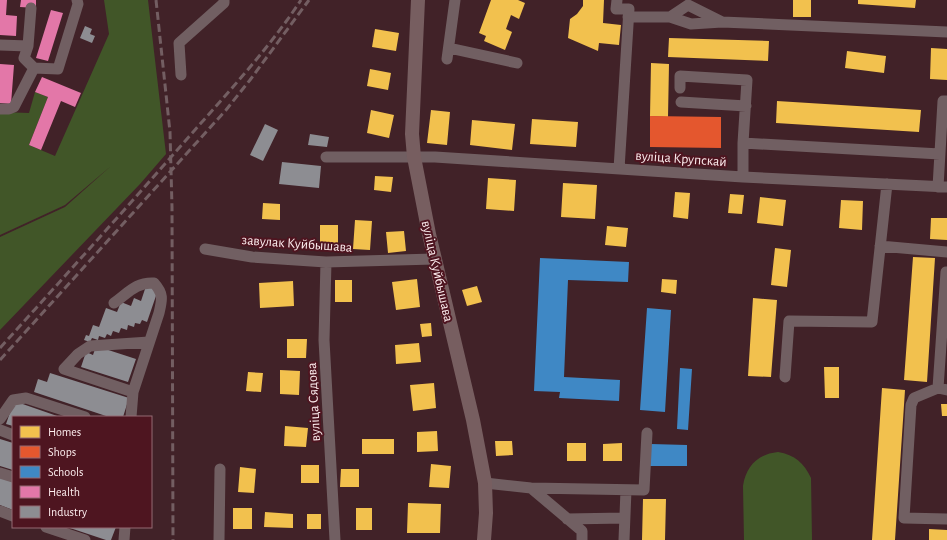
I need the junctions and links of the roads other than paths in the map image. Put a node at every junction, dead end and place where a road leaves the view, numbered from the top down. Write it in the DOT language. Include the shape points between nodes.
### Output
graph roads {
  1 [pos="77,0"];
  2 [pos="224,0"];
  3 [pos="418,0"];
  4 [pos="455,0"];
  5 [pos="617,0"];
  6 [pos="688,2"];
  7 [pos="31,8"];
  8 [pos="628,17"];
  9 [pos="670,17"];
  10 [pos="722,22"];
  11 [pos="947,32"];
  12 [pos="0,45"];
  13 [pos="28,46"];
  14 [pos="517,63"];
  15 [pos="34,68"];
  16 [pos="181,75"];
  17 [pos="680,88"];
  18 [pos="947,101"];
  19 [pos="681,102"];
  20 [pos="746,106"];
  21 [pos="0,109"];
  22 [pos="744,143"];
  23 [pos="940,154"];
  24 [pos="326,157"];
  25 [pos="414,157"];
  26 [pos="619,169"];
  27 [pos="743,177"];
  28 [pos="887,184"];
  29 [pos="942,187"];
  30 [pos="880,246"];
  31 [pos="205,249"];
  32 [pos="947,252"];
  33 [pos="434,259"];
  34 [pos="326,262"];
  35 [pos="946,272"];
  36 [pos="114,302"];
  37 [pos="149,342"];
  38 [pos="785,377"];
  39 [pos="942,389"];
  40 [pos="133,392"];
  41 [pos="83,416"];
  42 [pos="131,416"];
  43 [pos="0,419"];
  44 [pos="0,430"];
  45 [pos="647,433"];
  46 [pos="12,434"];
  47 [pos="220,469"];
  48 [pos="0,473"];
  49 [pos="12,477"];
  50 [pos="485,483"];
  51 [pos="531,488"];
  52 [pos="626,490"];
  53 [pos="0,511"];
  54 [pos="12,516"];
  55 [pos="624,518"];
  56 [pos="568,519"];
  57 [pos="947,519"];
  58 [pos="49,528"];
  59 [pos="125,528"];
  60 [pos="85,540"];
  61 [pos="124,540"];
  62 [pos="219,540"];
  63 [pos="335,540"];
  64 [pos="484,540"];
  65 [pos="582,540"];
  66 [pos="624,540"];
  1 -- 15 [label="street" via="78,4 58,69"];
  2 -- 16 [label="street" via="179,43"];
  3 -- 25 [label="main road, вуліца Куйбышава" via="412,134"];
  4 -- 14 [label="street" via="448,54"];
  5 -- 8 [label="street" via="616,9 629,9"];
  6 -- 9 [label="street"];
  6 -- 10 [label="street"];
  7 -- 13 [label="street"];
  8 -- 9 [label="street"];
  8 -- 26 [label="street"];
  9 -- 10 [label="street" via="691,24"];
  10 -- 11 [label="street"];
  12 -- 13 [label="street"];
  13 -- 15 [label="street" via="24,58"];
  15 -- 21 [label="street" via="14,107"];
  17 -- 20 [label="street" via="680,76 747,80"];
  18 -- 23 [label="street" via="943,101"];
  19 -- 20 [label="street"];
  20 -- 22 [label="street"];
  22 -- 23 [label="street"];
  22 -- 27 [label="street"];
  23 -- 29 [label="street"];
  24 -- 25 [label="street, вуліца Крупскай"];
  25 -- 26 [label="street, вуліца Крупскай"];
  25 -- 33 [label="main road, вуліца Куйбышава"];
  26 -- 27 [label="street, вуліца Крупскай"];
  27 -- 28 [label="street, вуліца Крупскай"];
  28 -- 29 [label="street, вуліца Крупскай"];
  28 -- 30 [label="street"];
  30 -- 32 [label="street"];
  30 -- 38 [label="street" via="872,322 789,321"];
  31 -- 34 [label="street, завулак Куйбышава" via="252,257"];
  33 -- 34 [label="street, завулак Куйбышава"];
  33 -- 50 [label="main road, вуліца Куйбышава" via="473,420"];
  34 -- 63 [label="street, вуліца Сядова" via="324,340"];
  35 -- 39 [label="street"];
  36 -- 37 [label="street" via="145,283 154,283 161,291 162,301"];
  37 -- 40 [label="street"];
  37 -- 40 [label="street" via="90,346 64,369"];
  39 -- 57 [label="street" via="914,398 911,405 904,518"];
  40 -- 42 [label="street"];
  41 -- 43 [label="street" via="26,398 13,400"];
  44 -- 46 [label="street"];
  45 -- 52 [label="street" via="644,490"];
  47 -- 62 [label="street"];
  48 -- 49 [label="street"];
  50 -- 51 [label="street"];
  50 -- 64 [label="main road, вуліца Куйбышава"];
  51 -- 52 [label="street"];
  51 -- 56 [label="street"];
  52 -- 55 [label="street"];
  53 -- 54 [label="street"];
  55 -- 56 [label="street"];
  55 -- 66 [label="street"];
  56 -- 65 [label="street" via="582,531"];
  58 -- 60 [label="street"];
  59 -- 61 [label="street"];
}
